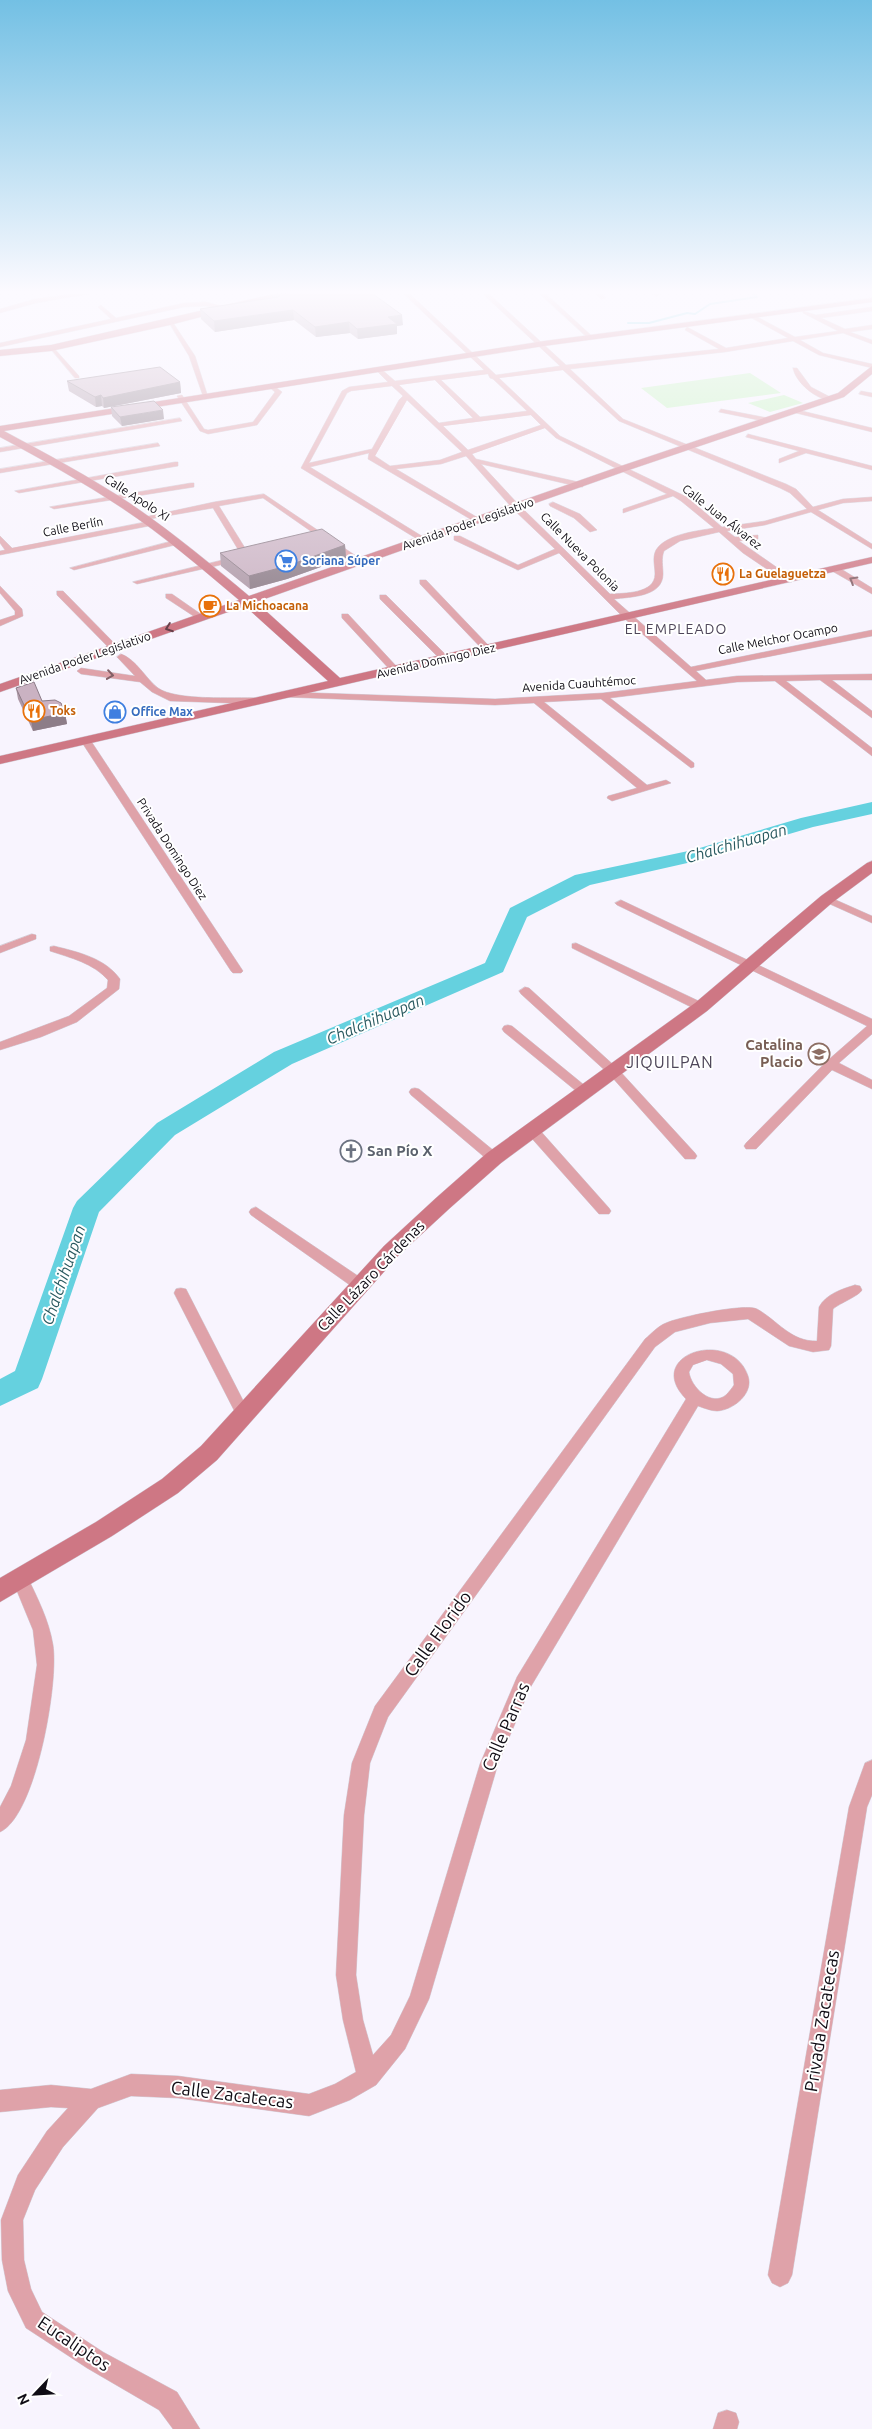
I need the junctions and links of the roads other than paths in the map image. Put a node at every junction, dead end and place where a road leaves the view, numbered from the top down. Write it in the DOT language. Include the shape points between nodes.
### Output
graph roads {
  1 [pos="118,407"];
  2 [pos="130,407"];
  3 [pos="187,407"];
  4 [pos="267,407"];
  5 [pos="336,407"];
  6 [pos="398,407"];
  7 [pos="417,407"];
  8 [pos="466,407"];
  9 [pos="525,407"];
  10 [pos="608,407"];
  11 [pos="805,407"];
  12 [pos="830,407"];
  13 [pos="721,411"];
  14 [pos="794,411"];
  15 [pos="531,413"];
  16 [pos="809,415"];
  17 [pos="180,420"];
  18 [pos="479,420"];
  19 [pos="768,420"];
  20 [pos="0,425"];
  21 [pos="437,425"];
  22 [pos="545,426"];
  23 [pos="872,430"];
  24 [pos="0,431"];
  25 [pos="748,436"];
  26 [pos="158,444"];
  27 [pos="24,446"];
  28 [pos="686,448"];
  29 [pos="0,450"];
  30 [pos="375,450"];
  31 [pos="805,451"];
  32 [pos="467,453"];
  33 [pos="698,453"];
  34 [pos="473,460"];
  35 [pos="782,461"];
  36 [pos="53,463"];
  37 [pos="175,464"];
  38 [pos="304,466"];
  39 [pos="388,468"];
  40 [pos="872,468"];
  41 [pos="622,469"];
  42 [pos="0,471"];
  43 [pos="635,475"];
  44 [pos="83,480"];
  45 [pos="191,485"];
  46 [pos="580,485"];
  47 [pos="19,491"];
  48 [pos="673,494"];
  49 [pos="114,498"];
  50 [pos="872,499"];
  51 [pos="214,504"];
  52 [pos="553,504"];
  53 [pos="54,507"];
  54 [pos="811,509"];
  55 [pos="520,511"];
  56 [pos="626,511"];
  57 [pos="147,520"];
  58 [pos="476,521"];
  59 [pos="593,530"];
  60 [pos="720,530"];
  61 [pos="872,533"];
  62 [pos="755,537"];
  63 [pos="856,537"];
  64 [pos="0,538"];
  65 [pos="457,538"];
  66 [pos="422,540"];
  67 [pos="733,540"];
  68 [pos="176,542"];
  69 [pos="872,547"];
  70 [pos="560,550"];
  71 [pos="10,551"];
  72 [pos="0,553"];
  73 [pos="872,560"];
  74 [pos="361,562"];
  75 [pos="206,566"];
  76 [pos="74,568"];
  77 [pos="835,569"];
  78 [pos="789,580"];
  79 [pos="137,582"];
  80 [pos="423,582"];
  81 [pos="0,588"];
  82 [pos="872,592"];
  83 [pos="60,594"];
  84 [pos="169,596"];
  85 [pos="383,597"];
  86 [pos="607,597"];
  87 [pos="252,604"];
  88 [pos="345,616"];
  89 [pos="201,617"];
  90 [pos="628,617"];
  91 [pos="0,623"];
  92 [pos="872,633"];
  93 [pos="487,649"];
  94 [pos="118,652"];
  95 [pos="444,658"];
  96 [pos="395,670"];
  97 [pos="688,670"];
  98 [pos="80,671"];
  99 [pos="777,678"];
  100 [pos="870,678"];
  101 [pos="824,679"];
  102 [pos="140,680"];
  103 [pos="338,683"];
  104 [pos="705,684"];
  105 [pos="0,688"];
  106 [pos="287,696"];
  107 [pos="603,696"];
  108 [pos="0,700"];
  109 [pos="536,700"];
  110 [pos="258,701"];
  111 [pos="872,715"];
  112 [pos="86,741"];
  113 [pos="872,753"];
  114 [pos="0,760"];
  115 [pos="691,766"];
  116 [pos="666,783"];
  117 [pos="645,789"];
  118 [pos="612,798"];
  119 [pos="872,866"];
  120 [pos="827,899"];
  121 [pos="621,903"];
  122 [pos="872,920"];
  123 [pos="32,936"];
  124 [pos="576,946"];
  125 [pos="54,949"];
  126 [pos="0,950"];
  127 [pos="749,965"];
  128 [pos="236,971"];
  129 [pos="525,991"];
  130 [pos="701,1007"];
  131 [pos="872,1024"];
  132 [pos="872,1028"];
  133 [pos="508,1029"];
  134 [pos="0,1046"];
  135 [pos="831,1064"];
  136 [pos="614,1072"];
  137 [pos="872,1084"];
  138 [pos="415,1092"];
  139 [pos="585,1092"];
  140 [pos="532,1130"];
  141 [pos="751,1146"];
  142 [pos="690,1156"];
  143 [pos="494,1158"];
  144 [pos="604,1211"];
  145 [pos="256,1212"];
  146 [pos="359,1284"];
  147 [pos="855,1290"];
  148 [pos="181,1293"];
  149 [pos="695,1398"];
  150 [pos="243,1414"];
  151 [pos="20,1579"];
  152 [pos="0,1591"];
  153 [pos="872,1769"];
  154 [pos="0,1822"];
  155 [pos="368,2076"];
  156 [pos="91,2100"];
  157 [pos="0,2101"];
  158 [pos="780,2275"];
  159 [pos="188,2429"];
  1 -- 20 [label="main road"];
  2 -- 24 [label="main road"];
  3 -- 4 [label="street" via="204,432 255,424"];
  5 -- 38 [label="street"];
  6 -- 30 [label="street"];
  7 -- 21 [label="street, Calle Nueva Polonia"];
  8 -- 18 [label="street"];
  9 -- 15 [label="street, Calle Juan Álvarez"];
  10 -- 28 [label="street" via="621,420"];
  11 -- 14 [label="main road, Avenida Poder Legislativo"];
  12 -- 16 [label="main road, Avenida Poder Legislativo"];
  13 -- 19 [label="street"];
  14 -- 16 [label="street"];
  14 -- 19 [label="main road, Avenida Poder Legislativo"];
  15 -- 18 [label="street"];
  15 -- 22 [label="street, Calle Juan Álvarez"];
  16 -- 23 [label="street"];
  16 -- 25 [label="main road, Avenida Poder Legislativo"];
  17 -- 27 [label="street"];
  18 -- 21 [label="street"];
  19 -- 28 [label="main road, Avenida Poder Legislativo"];
  21 -- 32 [label="street, Calle Nueva Polonia"];
  22 -- 32 [label="street"];
  22 -- 41 [label="street, Calle Juan Álvarez" via="566,442"];
  24 -- 27 [label="main road, Calle Apolo XI"];
  25 -- 31 [label="street"];
  25 -- 33 [label="main road, Avenida Poder Legislativo"];
  26 -- 36 [label="street"];
  27 -- 29 [label="street"];
  27 -- 36 [label="main road, Calle Apolo XI"];
  28 -- 33 [label="street"];
  28 -- 41 [label="main road, Avenida Poder Legislativo"];
  30 -- 38 [label="street"];
  30 -- 39 [label="street" via="371,457"];
  31 -- 35 [label="street"];
  31 -- 40 [label="street"];
  32 -- 34 [label="street, Calle Nueva Polonia"];
  32 -- 39 [label="street" via="441,462"];
  33 -- 43 [label="main road, Avenida Poder Legislativo"];
  33 -- 54 [label="street" via="783,486"];
  34 -- 46 [label="street"];
  34 -- 55 [label="street, Calle Nueva Polonia"];
  36 -- 42 [label="street"];
  36 -- 44 [label="main road, Calle Apolo XI"];
  37 -- 44 [label="street"];
  38 -- 66 [label="street"];
  39 -- 58 [label="street"];
  41 -- 43 [label="street, Calle Juan Álvarez"];
  41 -- 46 [label="main road, Avenida Poder Legislativo"];
  43 -- 48 [label="street, Calle Juan Álvarez"];
  43 -- 52 [label="main road, Avenida Poder Legislativo"];
  44 -- 47 [label="street"];
  44 -- 49 [label="main road, Calle Apolo XI"];
  45 -- 49 [label="street"];
  46 -- 55 [label="main road, Avenida Poder Legislativo"];
  48 -- 56 [label="street"];
  48 -- 60 [label="street, Calle Juan Álvarez"];
  49 -- 53 [label="street"];
  49 -- 57 [label="main road, Calle Apolo XI"];
  50 -- 54 [label="street" via="846,499"];
  51 -- 57 [label="street, Calle Berlín"];
  51 -- 74 [label="street, Calle Berlín" via="264,496 320,538"];
  51 -- 75 [label="street" via="250,555"];
  52 -- 55 [label="main road, Avenida Poder Legislativo"];
  52 -- 59 [label="street"];
  54 -- 60 [label="street" via="765,523"];
  54 -- 63 [label="street"];
  55 -- 58 [label="main road, Avenida Poder Legislativo"];
  55 -- 65 [label="main road, Avenida Poder Legislativo"];
  55 -- 70 [label="street, Calle Nueva Polonia"];
  57 -- 68 [label="main road, Calle Apolo XI"];
  57 -- 71 [label="street, Calle Berlín"];
  58 -- 66 [label="main road, Avenida Poder Legislativo"];
  60 -- 67 [label="street, Calle Juan Álvarez"];
  60 -- 86 [label="street" via="665,546 659,551 656,558 658,583 652,588"];
  61 -- 63 [label="street"];
  62 -- 67 [label="street"];
  63 -- 69 [label="street"];
  64 -- 71 [label="street"];
  65 -- 70 [label="street" via="518,568"];
  65 -- 87 [label="main road, Avenida Poder Legislativo"];
  66 -- 74 [label="main road, Avenida Poder Legislativo"];
  67 -- 78 [label="street, Calle Juan Álvarez"];
  68 -- 75 [label="main road, Calle Apolo XI"];
  68 -- 76 [label="street"];
  70 -- 86 [label="street, Calle Nueva Polonia"];
  71 -- 72 [label="street, Calle Berlín"];
  73 -- 77 [label="main road, Avenida Domingo Diez"];
  74 -- 87 [label="main road, Avenida Poder Legislativo"];
  75 -- 79 [label="street"];
  75 -- 87 [label="main road, Calle Apolo XI"];
  77 -- 78 [label="main road, Avenida Domingo Diez"];
  82 -- 77 [label="street, one-way"];
  78 -- 90 [label="main road, Avenida Domingo Diez"];
  80 -- 93 [label="street"];
  81 -- 91 [label="street" via="19,611 19,616"];
  83 -- 94 [label="street"];
  84 -- 89 [label="street"];
  85 -- 95 [label="street"];
  86 -- 90 [label="street, Calle Nueva Polonia"];
  87 -- 89 [label="main road, Avenida Poder Legislativo"];
  87 -- 94 [label="main road, Avenida Poder Legislativo"];
  87 -- 103 [label="main road, Calle Apolo XI"];
  88 -- 96 [label="street"];
  89 -- 94 [label="main road, Avenida Poder Legislativo, one-way"];
  90 -- 93 [label="main road, Avenida Domingo Diez"];
  90 -- 97 [label="street, Calle Nueva Polonia"];
  92 -- 97 [label="street, Calle Melchor Ocampo"];
  93 -- 95 [label="main road, Avenida Domingo Diez"];
  94 -- 98 [label="main road, Avenida Poder Legislativo"];
  94 -- 102 [label="street" via="136,669"];
  94 -- 105 [label="main road, Avenida Poder Legislativo"];
  95 -- 96 [label="main road, Avenida Domingo Diez"];
  96 -- 103 [label="main road, Avenida Domingo Diez"];
  97 -- 104 [label="street, Calle Nueva Polonia"];
  98 -- 102 [label="street, one-way"];
  98 -- 108 [label="main road, Avenida Poder Legislativo"];
  99 -- 101 [label="street, Avenida Cuauhtémoc"];
  99 -- 104 [label="street, Avenida Cuauhtémoc"];
  99 -- 113 [label="street"];
  100 -- 101 [label="street, Avenida Cuauhtémoc"];
  101 -- 111 [label="street"];
  102 -- 110 [label="street" via="160,695 170,698"];
  103 -- 106 [label="main road, Avenida Domingo Diez"];
  104 -- 107 [label="street, Avenida Cuauhtémoc"];
  106 -- 109 [label="street, Avenida Cuauhtémoc" via="495,702"];
  106 -- 110 [label="main road, Avenida Domingo Diez"];
  107 -- 109 [label="street, Avenida Cuauhtémoc"];
  107 -- 115 [label="street"];
  109 -- 117 [label="street"];
  110 -- 112 [label="main road, Avenida Domingo Diez"];
  112 -- 114 [label="main road, Avenida Domingo Diez"];
  112 -- 128 [label="street, Privada Domingo Diez"];
  116 -- 117 [label="street"];
  117 -- 118 [label="street"];
  119 -- 120 [label="main road, Calle Lázaro Cárdenas"];
  120 -- 122 [label="street"];
  120 -- 127 [label="main road, Calle Lázaro Cárdenas"];
  121 -- 127 [label="street"];
  123 -- 126 [label="street"];
  124 -- 130 [label="street"];
  125 -- 134 [label="street" via="88,959 106,969 114,979 113,989 73,1019"];
  127 -- 130 [label="main road, Calle Lázaro Cárdenas"];
  127 -- 131 [label="street"];
  129 -- 136 [label="street"];
  130 -- 136 [label="main road, Calle Lázaro Cárdenas"];
  132 -- 135 [label="street"];
  133 -- 139 [label="street"];
  135 -- 137 [label="street"];
  135 -- 141 [label="street"];
  136 -- 139 [label="main road, Calle Lázaro Cárdenas"];
  136 -- 142 [label="street"];
  138 -- 143 [label="street"];
  139 -- 140 [label="main road, Calle Lázaro Cárdenas"];
  140 -- 143 [label="main road, Calle Lázaro Cárdenas"];
  140 -- 144 [label="street"];
  143 -- 146 [label="main road, Calle Lázaro Cárdenas" via="390,1251"];
  145 -- 146 [label="street"];
  146 -- 150 [label="main road, Calle Lázaro Cárdenas"];
  147 -- 155 [label="street, Calle Florido" via="838,1296 826,1307 824,1346 810,1349 794,1343 751,1313 710,1317 670,1327 650,1343 381,1712 361,1763 354,1815 346,1975 353,2020"];
  148 -- 150 [label="street"];
  149 -- 155 [label="street, Calle Parras" via="523,1683 489,1764 419,1999 398,2042"];
  150 -- 151 [label="main road, Calle Lázaro Cárdenas" via="209,1453 170,1486 104,1530"];
  151 -- 152 [label="main road, Calle Lázaro Cárdenas"];
  151 -- 154 [label="street" via="39,1619 45,1648 46,1685 24,1780 9,1814"];
  153 -- 158 [label="street, Privada Zacatecas" via="858,1807"];
  155 -- 156 [label="street, Calle Zacatecas" via="342,2092 309,2105 178,2087 131,2085"];
  156 -- 157 [label="street" via="51,2096"];
  156 -- 159 [label="street, Eucaliptos" via="55,2139 26,2183 12,2220 13,2260 20,2291 34,2320 95,2360 168,2401"];
}
